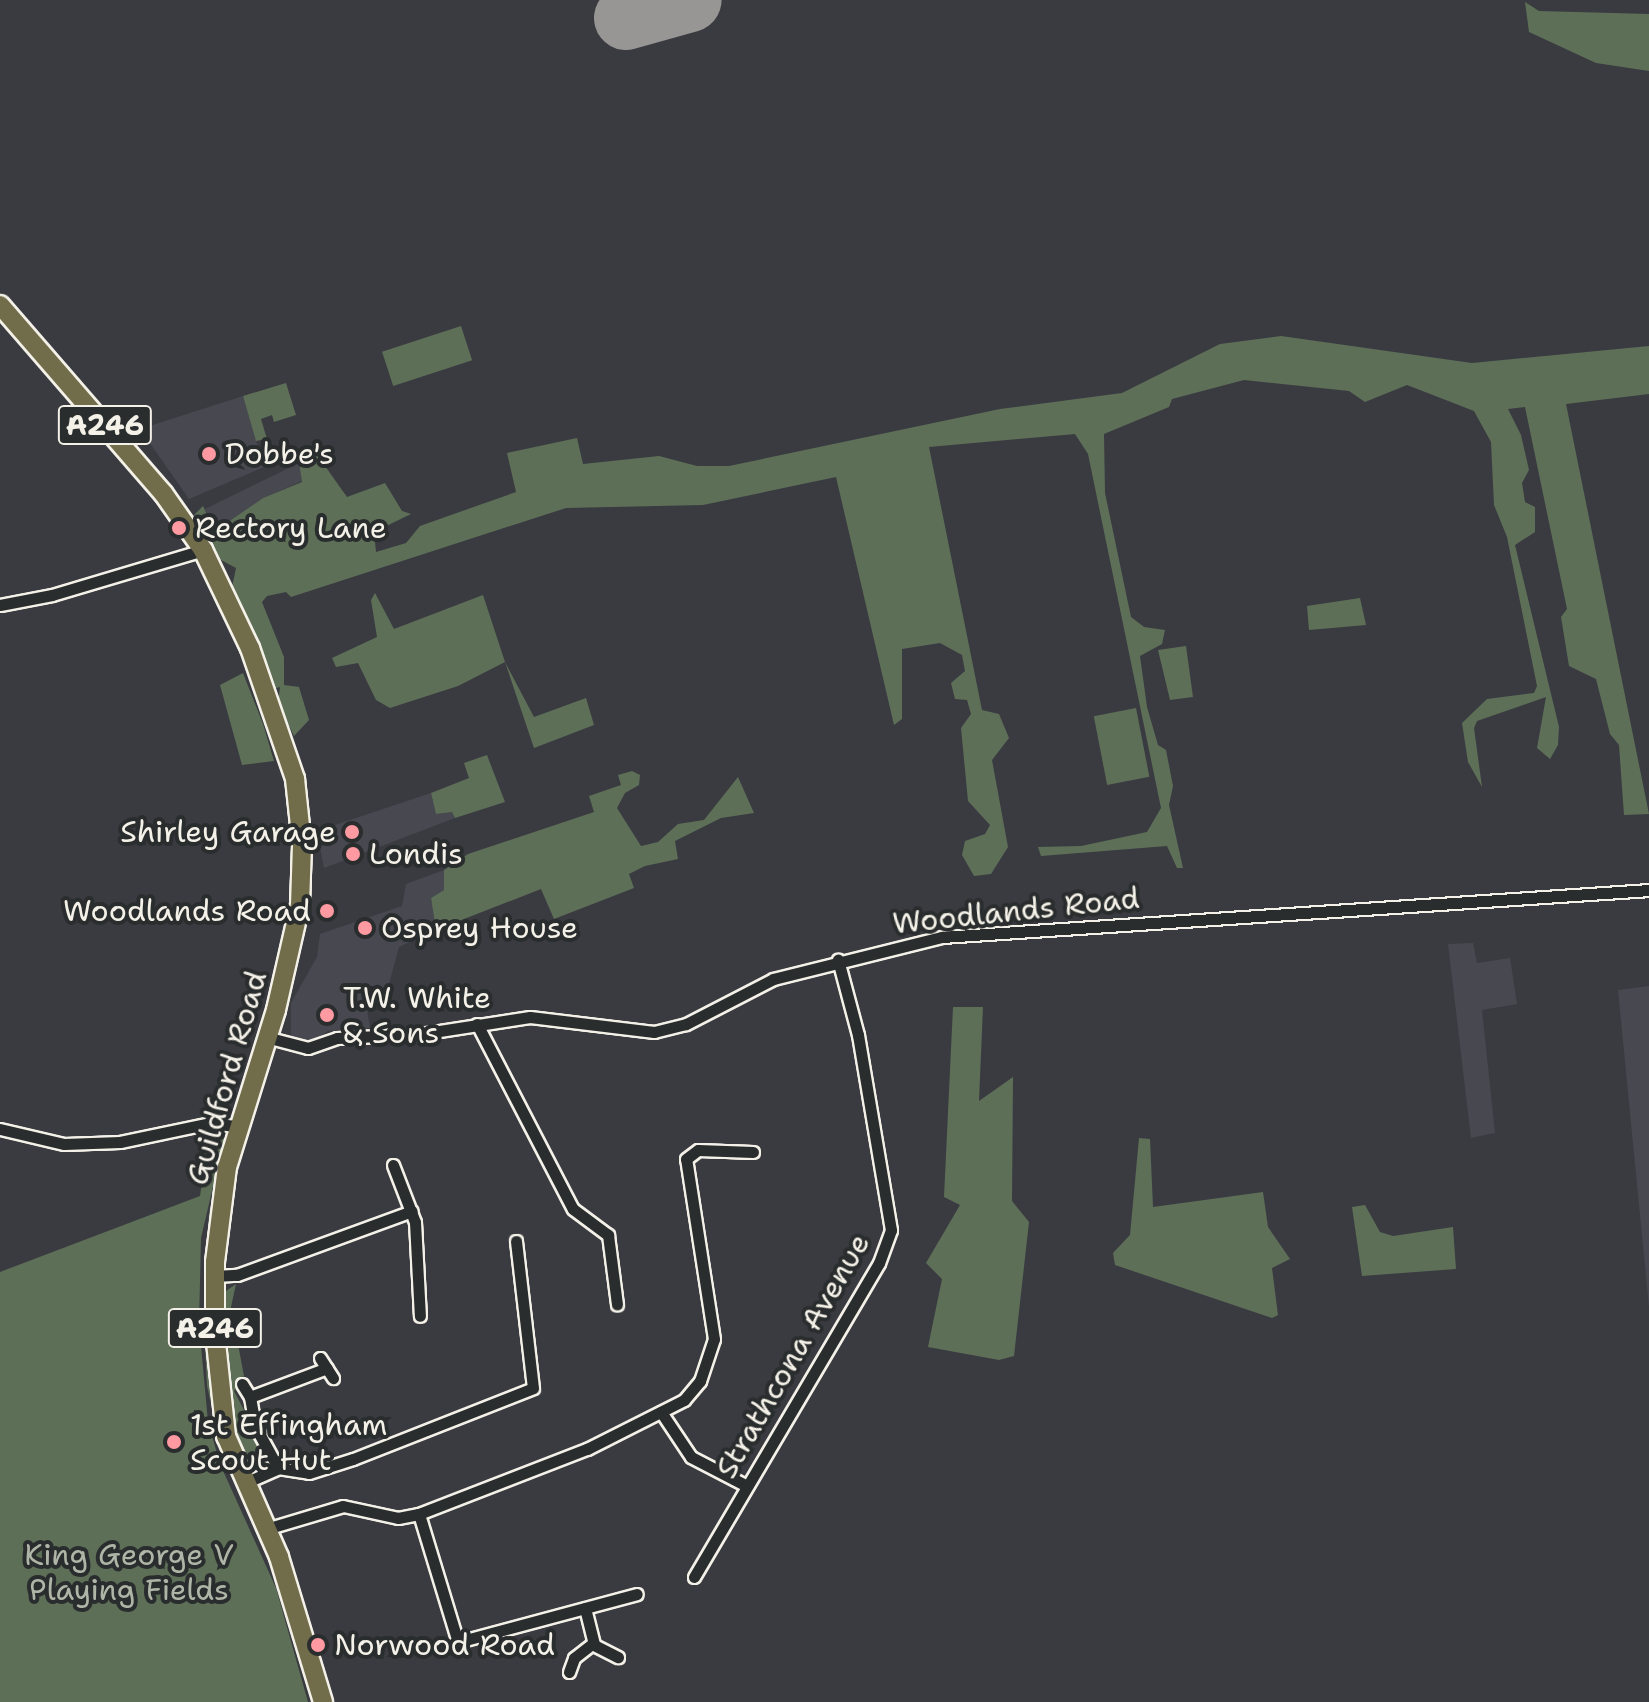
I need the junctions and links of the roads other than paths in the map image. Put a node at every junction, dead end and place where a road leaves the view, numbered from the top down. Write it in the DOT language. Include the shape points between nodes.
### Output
graph roads {
  1 [pos="0,305"];
  2 [pos="203,550"];
  3 [pos="0,605"];
  4 [pos="1649,890"];
  5 [pos="838,960"];
  6 [pos="477,1024"];
  7 [pos="266,1037"];
  8 [pos="237,1126"];
  9 [pos="0,1129"];
  10 [pos="753,1152"];
  11 [pos="393,1165"];
  12 [pos="412,1211"];
  13 [pos="516,1241"];
  14 [pos="215,1276"];
  15 [pos="617,1304"];
  16 [pos="420,1316"];
  17 [pos="327,1368"];
  18 [pos="242,1384"];
  19 [pos="250,1397"];
  20 [pos="661,1412"];
  21 [pos="278,1468"];
  22 [pos="245,1483"];
  23 [pos="747,1486"];
  24 [pos="419,1514"];
  25 [pos="266,1529"];
  26 [pos="694,1577"];
  27 [pos="637,1594"];
  28 [pos="585,1608"];
  29 [pos="593,1643"];
  30 [pos="618,1657"];
  31 [pos="569,1672"];
  32 [pos="323,1702"];
  1 -- 2 [label="main road, Guildford Road / A246" via="181,514"];
  2 -- 3 [label="street"];
  2 -- 7 [label="main road, Guildford Road / A246" via="264,683 288,751 299,804 300,905"];
  4 -- 5 [label="street, Woodlands Road" via="942,937"];
  5 -- 6 [label="street, Woodlands Road" via="755,985 686,1024 654,1032 547,1017"];
  5 -- 23 [label="street, Strathcona Avenue" via="858,1035 891,1230 879,1263"];
  6 -- 7 [label="street, Woodlands Road" via="420,1034 337,1038 308,1048"];
  6 -- 15 [label="street" via="573,1209 608,1235"];
  7 -- 8 [label="main road, Guildford Road / A246"];
  8 -- 9 [label="street" via="211,1123 120,1142 64,1144"];
  8 -- 14 [label="main road, Guildford Road / A246" via="218,1224"];
  10 -- 20 [label="street" via="688,1153 714,1339 695,1390"];
  11 -- 12 [label="street"];
  12 -- 14 [label="street" via="237,1275"];
  12 -- 16 [label="street"];
  13 -- 21 [label="street" via="536,1381 519,1394 309,1473"];
  14 -- 22 [label="main road, Guildford Road / A246" via="220,1411"];
  17 -- 19 [label="street"];
  18 -- 19 [label="street"];
  19 -- 21 [label="street" via="251,1416"];
  20 -- 23 [label="street" via="691,1457"];
  20 -- 24 [label="street" via="587,1449"];
  21 -- 22 [label="street"];
  22 -- 25 [label="main road, Guildford Road / A246"];
  23 -- 26 [label="street, Strathcona Avenue"];
  24 -- 25 [label="street" via="398,1518 343,1506"];
  24 -- 28 [label="street" via="458,1642"];
  25 -- 32 [label="main road, Guildford Road / A246"];
  27 -- 28 [label="street"];
  28 -- 29 [label="street"];
  29 -- 30 [label="street"];
  29 -- 31 [label="street" via="574,1658"];
}
